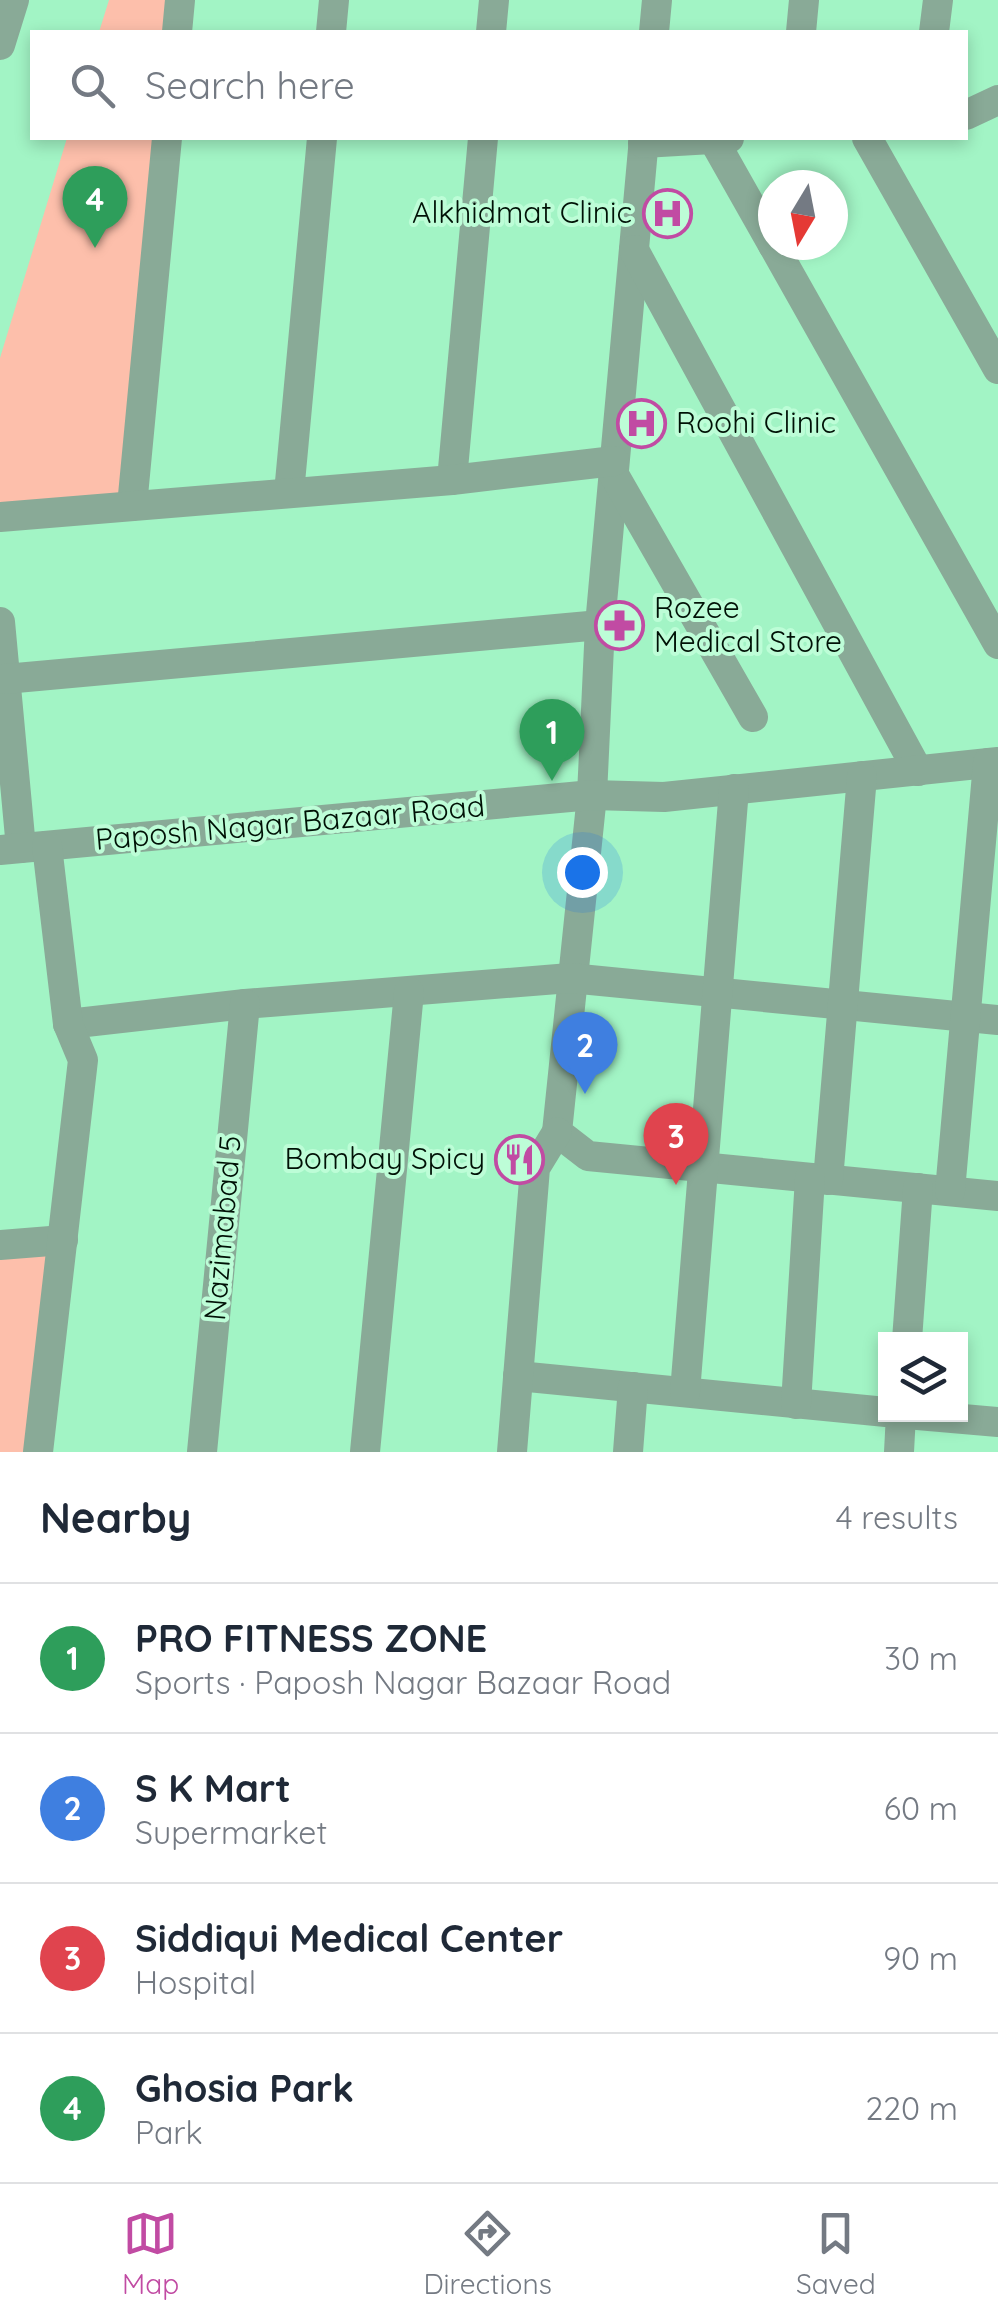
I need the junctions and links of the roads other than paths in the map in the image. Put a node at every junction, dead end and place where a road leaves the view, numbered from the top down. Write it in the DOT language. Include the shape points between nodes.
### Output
graph roads {
  1 [pos="14,0"];
  2 [pos="180,0"];
  3 [pos="334,0"];
  4 [pos="494,0"];
  5 [pos="656,0"];
  6 [pos="804,0"];
  7 [pos="938,0"];
  8 [pos="177,30"];
  9 [pos="331,30"];
  10 [pos="491,30"];
  11 [pos="654,30"];
  12 [pos="801,30"];
  13 [pos="934,30"];
  14 [pos="0,45"];
  15 [pos="167,140"];
  16 [pos="322,140"];
  17 [pos="483,140"];
  18 [pos="644,140"];
  19 [pos="714,140"];
  20 [pos="868,140"];
  21 [pos="758,219"];
  22 [pos="634,250"];
  23 [pos="781,260"];
  24 [pos="998,369"];
  25 [pos="614,467"];
  26 [pos="452,480"];
  27 [pos="289,494"];
  28 [pos="132,506"];
  29 [pos="0,517"];
  30 [pos="0,622"];
  31 [pos="600,625"];
  32 [pos="998,644"];
  33 [pos="4,696"];
  34 [pos="753,717"];
  35 [pos="993,762"];
  36 [pos="918,771"];
  37 [pos="862,776"];
  38 [pos="734,788"];
  39 [pos="592,796"];
  40 [pos="23,848"];
  41 [pos="570,978"];
  42 [pos="409,992"];
  43 [pos="716,992"];
  44 [pos="245,1004"];
  45 [pos="843,1004"];
  46 [pos="965,1016"];
  47 [pos="998,1020"];
  48 [pos="68,1024"];
  49 [pos="557,1132"];
  50 [pos="701,1167"];
  51 [pos="819,1178"];
  52 [pos="918,1188"];
  53 [pos="950,1191"];
  54 [pos="998,1196"];
  55 [pos="63,1240"];
  56 [pos="0,1245"];
  57 [pos="908,1332"];
  58 [pos="518,1376"];
  59 [pos="633,1388"];
  60 [pos="685,1392"];
  61 [pos="796,1404"];
  62 [pos="878,1411"];
  63 [pos="968,1419"];
  64 [pos="903,1422"];
  65 [pos="998,1422"];
  66 [pos="38,1452"];
  67 [pos="202,1452"];
  68 [pos="364,1452"];
  69 [pos="512,1452"];
  70 [pos="628,1452"];
  71 [pos="899,1452"];
  1 -- 14 [label="street"];
  2 -- 8 [label="street"];
  3 -- 9 [label="street"];
  4 -- 10 [label="street"];
  5 -- 11 [label="street"];
  6 -- 12 [label="street"];
  7 -- 13 [label="street"];
  15 -- 28 [label="street"];
  16 -- 27 [label="street"];
  17 -- 26 [label="street"];
  18 -- 22 [label="street"];
  19 -- 21 [label="street"];
  20 -- 24 [label="street"];
  22 -- 25 [label="street"];
  22 -- 36 [label="street"];
  23 -- 32 [label="street"];
  25 -- 26 [label="street"];
  25 -- 31 [label="street"];
  25 -- 34 [label="street"];
  26 -- 27 [label="street"];
  27 -- 28 [label="street"];
  28 -- 29 [label="street"];
  30 -- 33 [label="street"];
  31 -- 33 [label="street"];
  31 -- 39 [label="street"];
  33 -- 40 [label="street"];
  35 -- 36 [label="street, Paposh Nagar Bazaar Road"];
  35 -- 46 [label="street"];
  36 -- 37 [label="street, Paposh Nagar Bazaar Road"];
  37 -- 38 [label="street, Paposh Nagar Bazaar Road"];
  37 -- 45 [label="street"];
  38 -- 39 [label="street, Paposh Nagar Bazaar Road" via="664,797"];
  38 -- 43 [label="street"];
  39 -- 40 [label="street, Paposh Nagar Bazaar Road"];
  39 -- 41 [label="street"];
  40 -- 48 [label="street"];
  41 -- 42 [label="street"];
  41 -- 43 [label="street"];
  41 -- 49 [label="street"];
  42 -- 44 [label="street"];
  42 -- 68 [label="street"];
  43 -- 45 [label="street"];
  43 -- 50 [label="street"];
  44 -- 48 [label="street"];
  44 -- 67 [label="street, Nazimabad 5"];
  45 -- 46 [label="street"];
  45 -- 51 [label="street"];
  46 -- 47 [label="street"];
  46 -- 53 [label="street"];
  48 -- 55 [label="street" via="83,1060"];
  49 -- 50 [label="street" via="588,1156"];
  49 -- 58 [label="street" via="536,1168"];
  50 -- 51 [label="street"];
  50 -- 60 [label="street"];
  51 -- 52 [label="street"];
  51 -- 61 [label="street"];
  52 -- 53 [label="street"];
  52 -- 57 [label="street"];
  53 -- 54 [label="street"];
  55 -- 56 [label="street"];
  55 -- 66 [label="street"];
  58 -- 59 [label="street"];
  58 -- 69 [label="street"];
  59 -- 60 [label="street"];
  59 -- 70 [label="street"];
  60 -- 61 [label="street"];
  61 -- 62 [label="street"];
  63 -- 65 [label="street"];
  64 -- 71 [label="street"];
}
